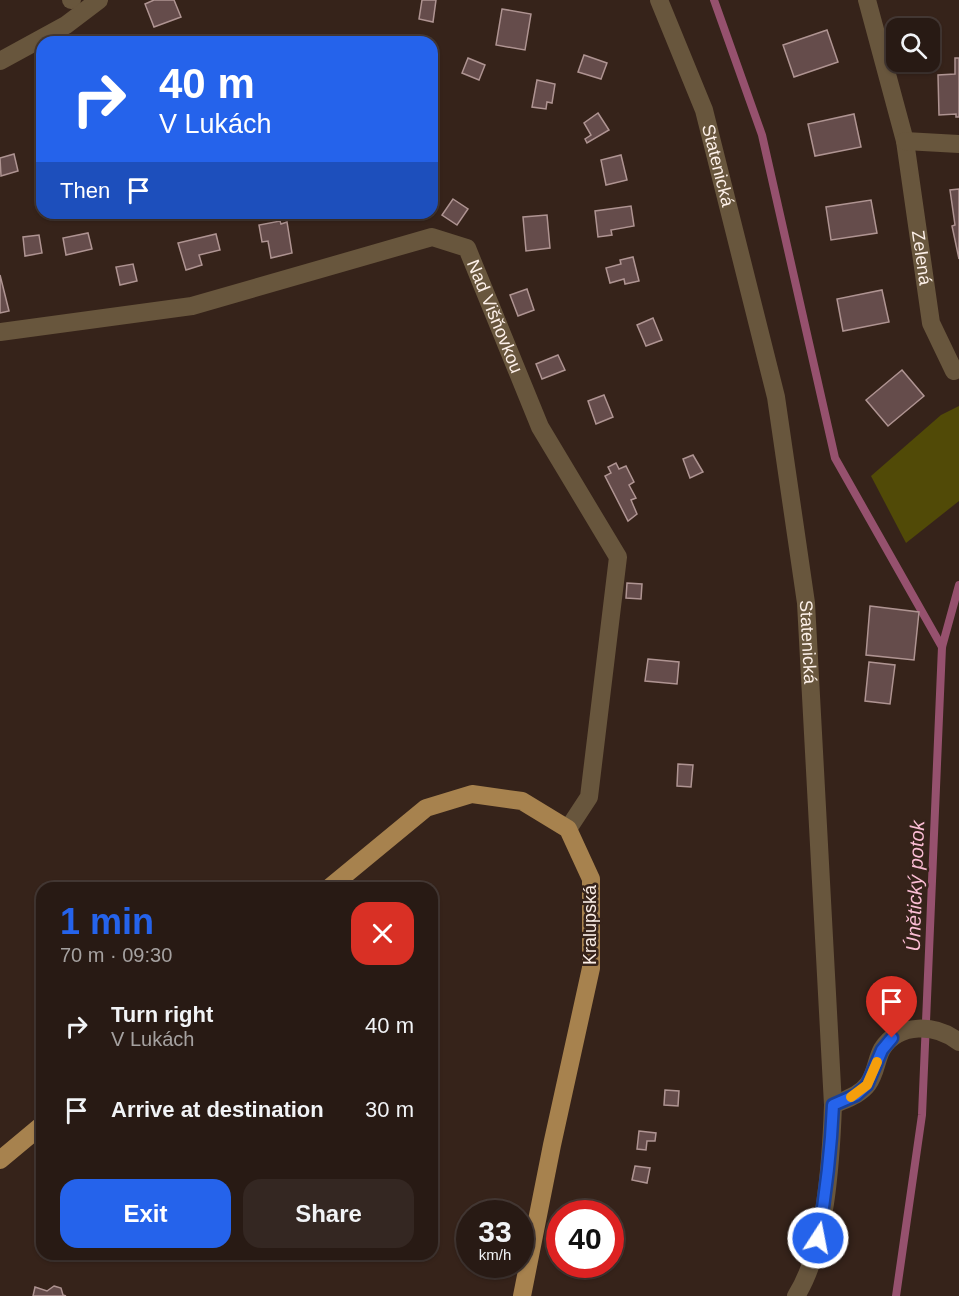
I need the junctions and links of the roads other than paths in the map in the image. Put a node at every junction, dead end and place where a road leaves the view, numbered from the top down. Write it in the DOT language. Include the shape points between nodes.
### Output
graph roads {
  1 [pos="99,0"];
  2 [pos="659,0"];
  3 [pos="867,0"];
  4 [pos="46,36"];
  5 [pos="36,41"];
  6 [pos="0,61"];
  7 [pos="905,141"];
  8 [pos="959,144"];
  9 [pos="0,332"];
  10 [pos="954,371"];
  11 [pos="568,829"];
  12 [pos="336,882"];
  13 [pos="959,1042"];
  14 [pos="833,1105"];
  15 [pos="36,1130"];
  16 [pos="0,1160"];
  17 [pos="522,1296"];
  18 [pos="796,1296"];
  1 -- 4 [label="street"];
  2 -- 14 [label="street, Statenická" via="704,110 776,397 806,603"];
  3 -- 7 [label="street, Zelená"];
  5 -- 6 [label="street"];
  7 -- 8 [label="street"];
  7 -- 10 [label="street, Zelená" via="931,323"];
  9 -- 11 [label="street, Nad Višňovkou" via="192,306 432,237 467,248 540,427 618,557 589,797"];
  11 -- 12 [label="main road" via="522,801 472,794 426,808"];
  11 -- 17 [label="main road, Kralupská" via="591,879 591,968"];
  13 -- 14 [label="street" via="939,1030 911,1028 892,1038 882,1050 867,1085 856,1095"];
  14 -- 18 [label="street, Statenická" via="826,1197 814,1258"];
  15 -- 16 [label="main road"];
}
